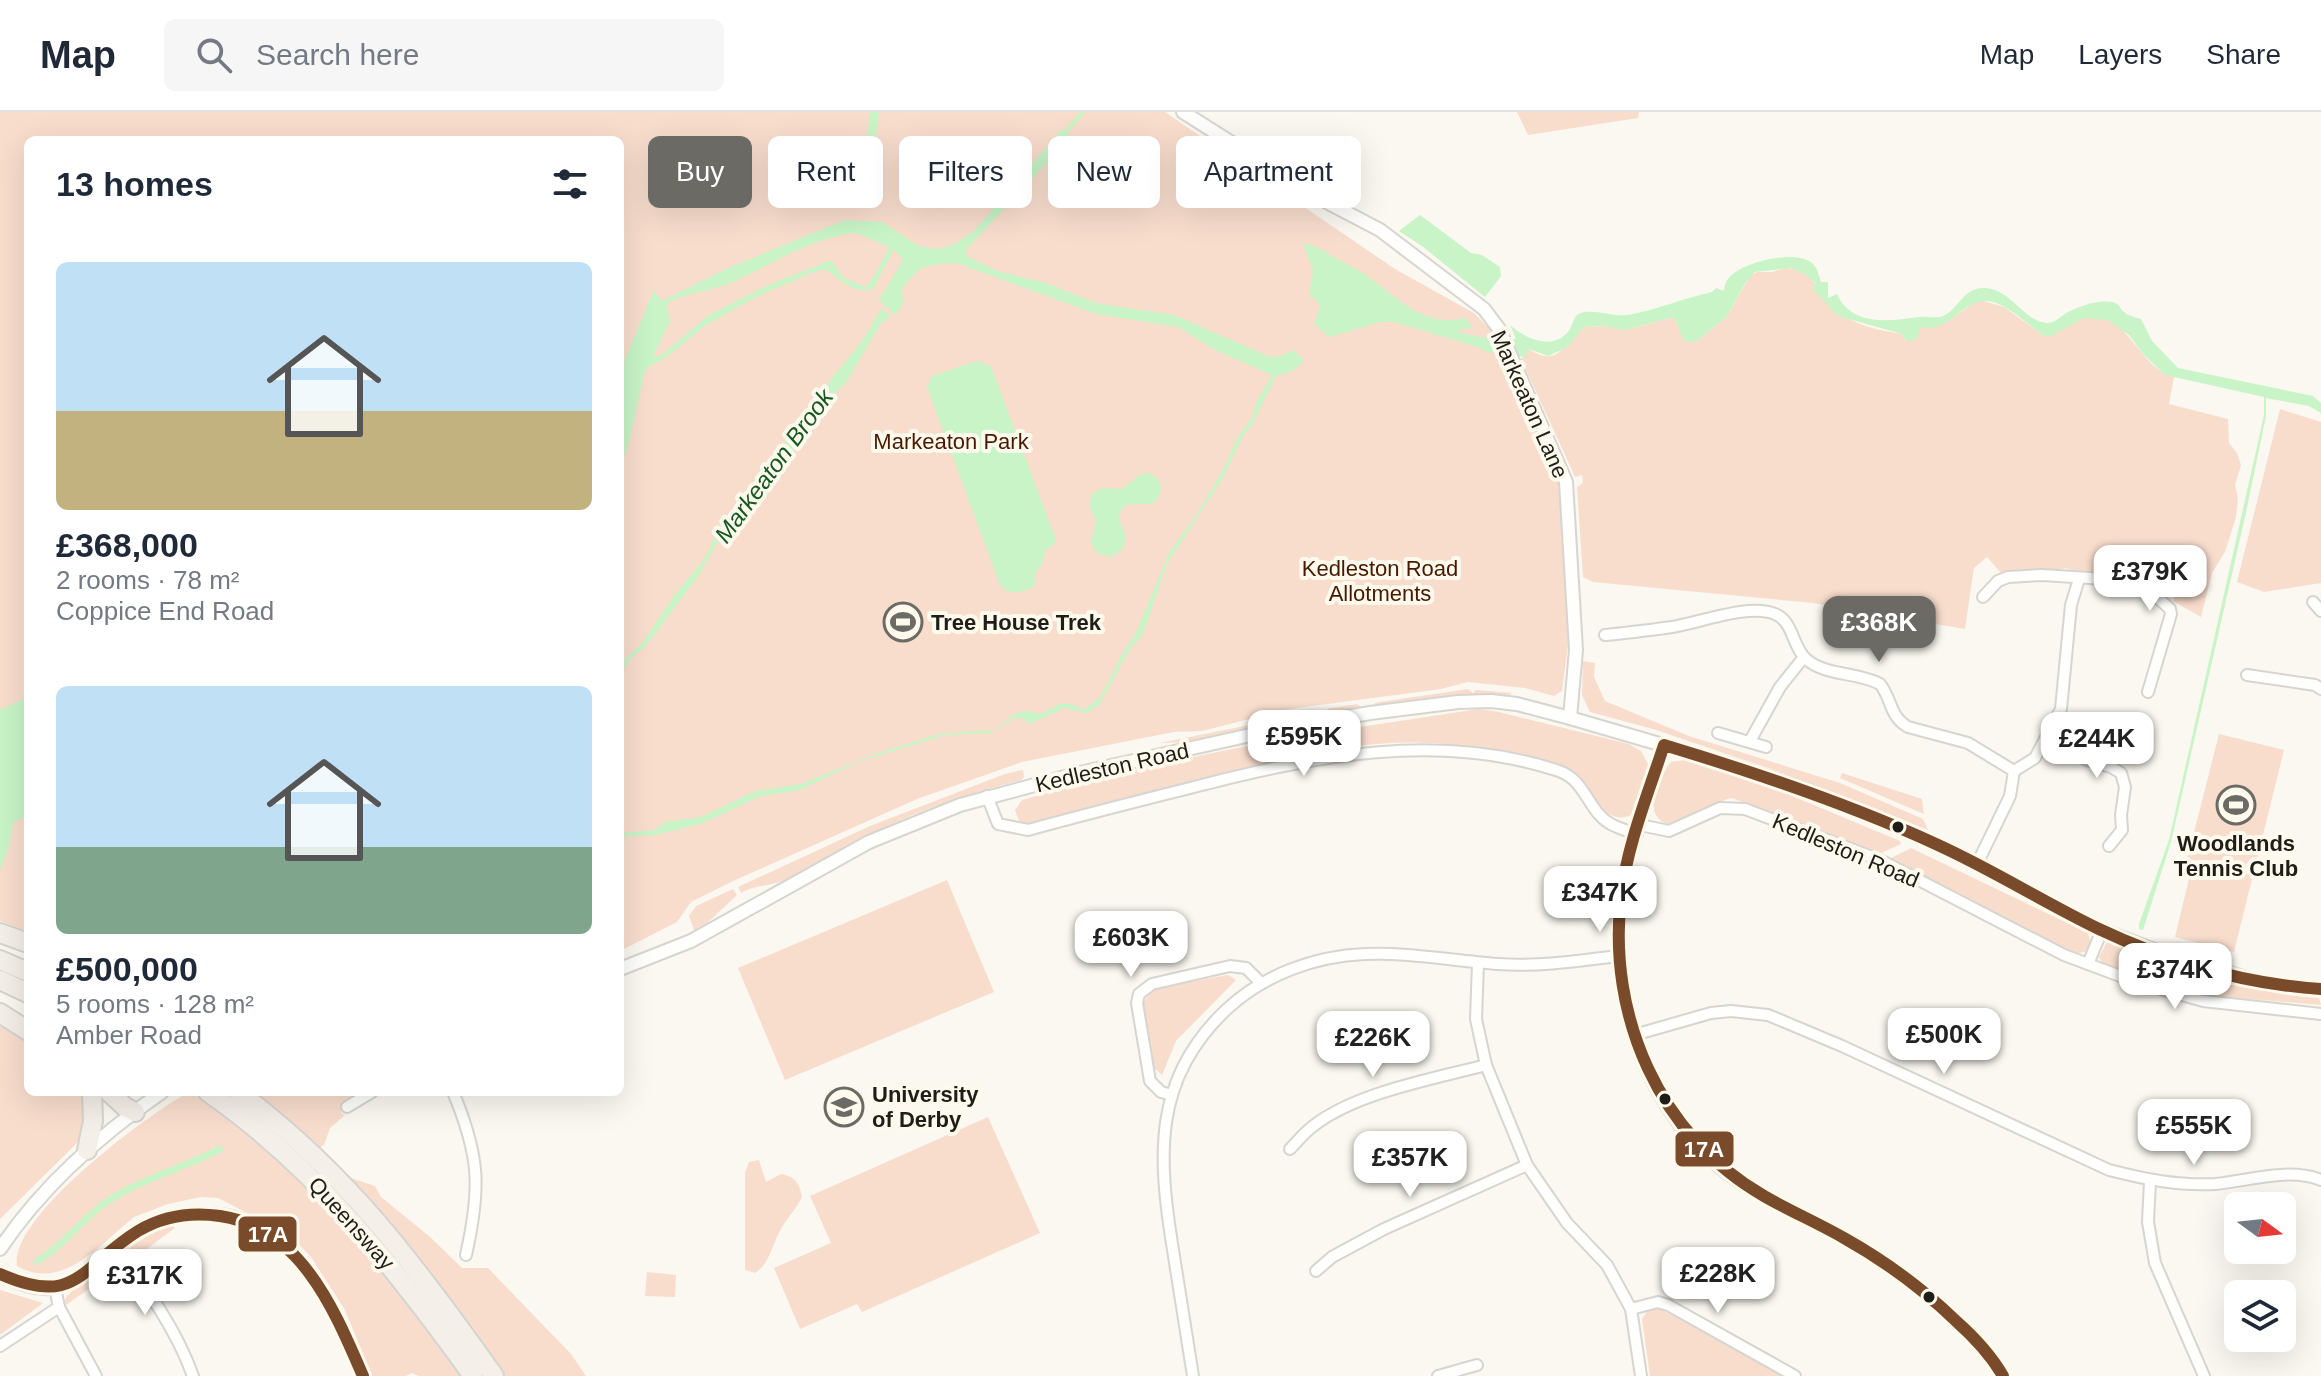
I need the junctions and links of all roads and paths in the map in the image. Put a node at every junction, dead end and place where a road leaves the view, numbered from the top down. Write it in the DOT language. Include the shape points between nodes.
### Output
graph roads {
  1 [pos="1183,112"];
  2 [pos="2079,579"];
  3 [pos="1983,597"];
  4 [pos="2313,602"];
  5 [pos="2321,611"];
  6 [pos="1605,635"];
  7 [pos="1804,657"];
  8 [pos="2247,675"];
  9 [pos="2321,689"];
  10 [pos="2148,692"];
  11 [pos="1570,718"];
  12 [pos="1718,733"];
  13 [pos="2046,739"];
  14 [pos="1750,741"];
  15 [pos="1664,745"];
  16 [pos="1766,747"];
  17 [pos="2014,771"];
  18 [pos="987,796"];
  19 [pos="1639,830"];
  20 [pos="2109,846"];
  21 [pos="1977,864"];
  22 [pos="2102,930"];
  23 [pos="0,933"];
  24 [pos="24,942"];
  25 [pos="1618,956"];
  26 [pos="0,960"];
  27 [pos="1478,963"];
  28 [pos="2088,964"];
  29 [pos="624,967"];
  30 [pos="24,970"];
  31 [pos="0,980"];
  32 [pos="1261,983"];
  33 [pos="2321,989"];
  34 [pos="24,991"];
  35 [pos="0,1013"];
  36 [pos="2321,1014"];
  37 [pos="24,1028"];
  38 [pos="1634,1035"];
  39 [pos="1486,1065"];
  40 [pos="1172,1095"];
  41 [pos="92,1096"];
  42 [pos="113,1096"];
  43 [pos="157,1096"];
  44 [pos="213,1096"];
  45 [pos="243,1096"];
  46 [pos="365,1096"];
  47 [pos="455,1096"];
  48 [pos="347,1107"];
  49 [pos="135,1112"];
  50 [pos="1290,1149"];
  51 [pos="87,1150"];
  52 [pos="1527,1165"];
  53 [pos="2321,1180"];
  54 [pos="2150,1181"];
  55 [pos="0,1249"];
  56 [pos="116,1249"];
  57 [pos="466,1255"];
  58 [pos="1316,1271"];
  59 [pos="0,1274"];
  60 [pos="55,1288"];
  61 [pos="59,1307"];
  62 [pos="1631,1309"];
  63 [pos="0,1346"];
  64 [pos="1477,1365"];
  65 [pos="96,1376"];
  66 [pos="193,1376"];
  67 [pos="363,1376"];
  68 [pos="473,1376"];
  69 [pos="494,1376"];
  70 [pos="1193,1376"];
  71 [pos="1438,1376"];
  72 [pos="1641,1376"];
  73 [pos="1795,1376"];
  74 [pos="2003,1376"];
  75 [pos="2204,1376"];
  1 -- 11 [label="street, Markeaton Lane" via="1317,197 1380,230 1484,309 1499,329 1566,482 1576,650"];
  2 -- 3 [label="street" via="2008,577"];
  2 -- 10 [label="street" via="2135,582 2170,609"];
  2 -- 13 [label="street" via="2071,605 2063,703"];
  4 -- 5 [label="street"];
  6 -- 7 [label="street" via="1769,612 1786,622"];
  7 -- 14 [label="street"];
  7 -- 17 [label="street" via="1875,681 1903,724 1968,743"];
  8 -- 9 [label="street"];
  11 -- 15 [label="street, Kedleston Road"];
  11 -- 18 [label="street, Kedleston Road" via="1491,701 1370,713"];
  12 -- 14 [label="street"];
  13 -- 17 [label="street" via="2035,758"];
  13 -- 20 [label="street" via="2121,773 2122,830"];
  14 -- 16 [label="street"];
  15 -- 19 [label="street"];
  15 -- 21 [label="street, Kedleston Road" via="1820,796"];
  17 -- 21 [label="street" via="2010,796"];
  18 -- 19 [label="street, Kedleston Road" via="998,824 1028,830 1285,764 1350,754 1457,750 1567,774 1607,822"];
  18 -- 29 [label="street, Kedleston Road" via="880,837 691,941"];
  19 -- 25 [label="street" via="1622,895"];
  19 -- 28 [label="street, Kedleston Road" via="1669,831 1720,808 1745,809 1880,860"];
  21 -- 22 [label="street, Kedleston Road"];
  22 -- 28 [label="street"];
  22 -- 33 [label="street, Kedleston Road" via="2238,977"];
  23 -- 24 [label="highway"];
  25 -- 27 [label="street" via="1540,964"];
  25 -- 38 [label="street"];
  26 -- 30 [label="highway"];
  27 -- 32 [label="street" via="1360,954 1306,964"];
  27 -- 39 [label="street" via="1476,1019"];
  28 -- 36 [label="street, Kedleston Road" via="2203,1001"];
  31 -- 34 [label="highway"];
  32 -- 40 [label="street" via="1221,1015 1192,1049"];
  32 -- 40 [label="street" via="1246,968 1230,966 1152,984 1139,994 1150,1081"];
  35 -- 37 [label="highway"];
  38 -- 54 [label="street" via="1711,1013 1768,1015 2083,1160"];
  38 -- 74 [label="street" via="1665,1103 1705,1152 1761,1195 1858,1243 1902,1272 1973,1336"];
  39 -- 50 [label="street" via="1401,1087 1340,1110"];
  39 -- 52 [label="street"];
  40 -- 70 [label="street" via="1162,1143 1164,1190"];
  41 -- 51 [label="highway"];
  42 -- 49 [label="highway"];
  43 -- 49 [label="street"];
  44 -- 68 [label="highway, Queensway" via="289,1156 354,1221"];
  45 -- 69 [label="highway, Queensway" via="367,1209"];
  46 -- 48 [label="street"];
  47 -- 57 [label="street" via="467,1125 476,1176"];
  49 -- 51 [label="street"];
  51 -- 55 [label="street" via="33,1205"];
  52 -- 58 [label="street" via="1384,1229"];
  52 -- 62 [label="street" via="1567,1223 1607,1265"];
  53 -- 54 [label="street" via="2293,1175 2189,1184"];
  54 -- 75 [label="street" via="2148,1222 2155,1263"];
  56 -- 60 [label="street" via="91,1270"];
  56 -- 66 [label="street" via="166,1320"];
  56 -- 67 [label="street" via="146,1227 176,1215 221,1214 256,1226 294,1254 315,1280"];
  59 -- 60 [label="street" via="23,1285"];
  60 -- 61 [label="street"];
  61 -- 63 [label="street"];
  61 -- 65 [label="street"];
  62 -- 72 [label="street"];
  62 -- 73 [label="street" via="1658,1302 1668,1305"];
  64 -- 71 [label="street"];
}
